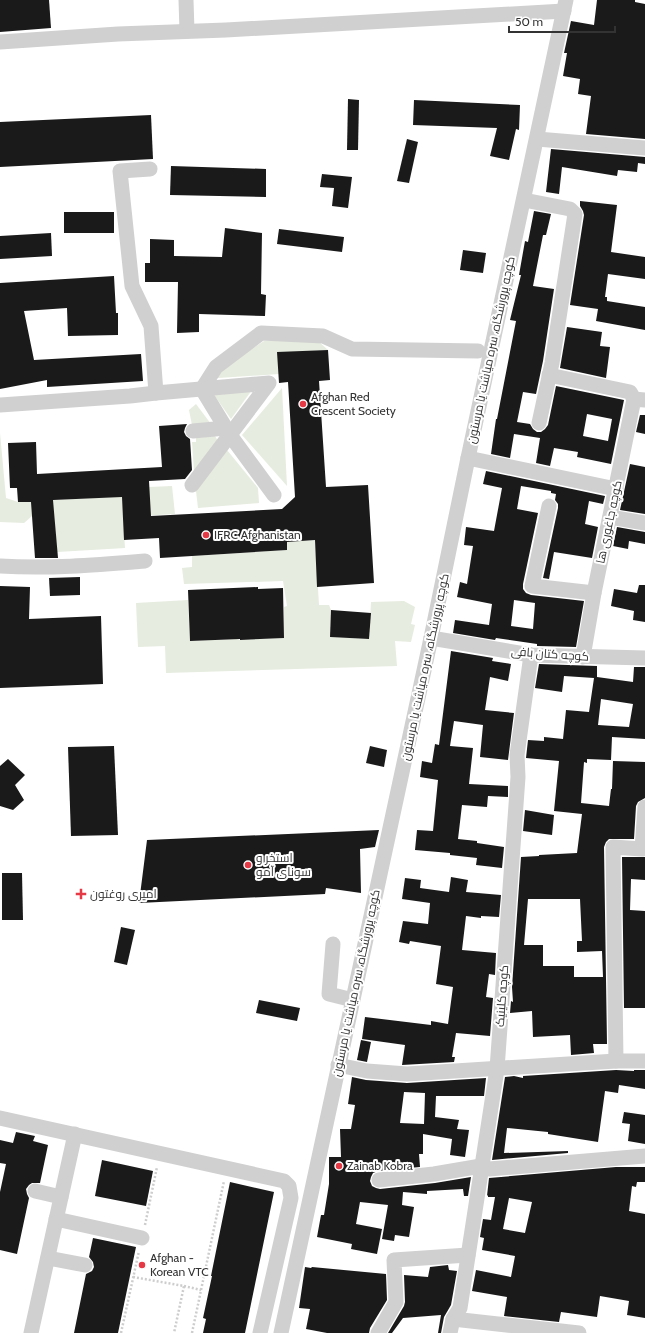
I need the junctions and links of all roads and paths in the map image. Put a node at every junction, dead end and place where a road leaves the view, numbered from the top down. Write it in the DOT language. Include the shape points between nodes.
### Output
graph roads {
  1 [pos="186,0"];
  2 [pos="565,6"];
  3 [pos="187,31"];
  4 [pos="0,42"];
  5 [pos="537,139"];
  6 [pos="645,148"];
  7 [pos="150,169"];
  8 [pos="524,200"];
  9 [pos="478,351"];
  10 [pos="549,375"];
  11 [pos="202,388"];
  12 [pos="156,393"];
  13 [pos="0,405"];
  14 [pos="639,405"];
  15 [pos="539,423"];
  16 [pos="193,431"];
  17 [pos="228,432"];
  18 [pos="468,458"];
  19 [pos="192,485"];
  20 [pos="616,489"];
  21 [pos="274,494"];
  22 [pos="548,506"];
  23 [pos="610,517"];
  24 [pos="645,523"];
  25 [pos="145,561"];
  26 [pos="0,566"];
  27 [pos="594,593"];
  28 [pos="431,638"];
  29 [pos="531,655"];
  30 [pos="583,657"];
  31 [pos="645,658"];
  32 [pos="645,806"];
  33 [pos="333,944"];
  34 [pos="353,1000"];
  35 [pos="616,1061"];
  36 [pos="645,1061"];
  37 [pos="338,1065"];
  38 [pos="497,1069"];
  39 [pos="0,1118"];
  40 [pos="75,1134"];
  41 [pos="645,1156"];
  42 [pos="481,1166"];
  43 [pos="227,1168"];
  44 [pos="379,1180"];
  45 [pos="35,1191"];
  46 [pos="61,1197"];
  47 [pos="56,1219"];
  48 [pos="142,1238"];
  49 [pos="468,1256"];
  50 [pos="48,1258"];
  51 [pos="85,1265"];
  52 [pos="133,1277"];
  53 [pos="184,1286"];
  54 [pos="201,1290"];
  55 [pos="452,1326"];
  56 [pos="31,1333"];
  57 [pos="174,1333"];
  58 [pos="192,1333"];
  59 [pos="260,1333"];
  60 [pos="281,1333"];
  61 [pos="378,1333"];
  62 [pos="579,1333"];
  1 -- 3 [label="street"];
  2 -- 3 [label="street"];
  2 -- 5 [label="street, کوچه پرورشگاه، سره میاشت یا مرستون"];
  3 -- 4 [label="street"];
  5 -- 6 [label="street"];
  5 -- 8 [label="street, کوچه پرورشگاه، سره میاشت یا مرستون"];
  7 -- 12 [label="street" via="120,171 132,286 152,326"];
  8 -- 10 [label="street" via="570,209 575,214"];
  8 -- 18 [label="street, کوچه پرورشگاه، سره میاشت یا مرستون"];
  9 -- 11 [label="street" via="352,349 323,336 261,333 216,367"];
  10 -- 14 [label="street" via="630,392"];
  10 -- 15 [label="street"];
  11 -- 12 [label="street"];
  11 -- 17 [label="street"];
  11 -- 17 [label="street" via="269,383"];
  12 -- 13 [label="street"];
  14 -- 20 [label="street, کوچه جاغوری ها"];
  16 -- 17 [label="street"];
  17 -- 19 [label="street"];
  17 -- 21 [label="street"];
  18 -- 20 [label="street"];
  18 -- 28 [label="street, کوچه پرورشگاه، سره میاشت یا مرستون"];
  20 -- 23 [label="street, کوچه جاغوری ها"];
  22 -- 27 [label="street" via="532,586"];
  23 -- 24 [label="street"];
  23 -- 27 [label="street, کوچه جاغوری ها"];
  25 -- 26 [label="street" via="89,566"];
  27 -- 30 [label="street, کوچه جاغوری ها"];
  28 -- 29 [label="street, کوچه کتان بافی"];
  28 -- 34 [label="street, کوچه پرورشگاه، سره میاشت یا مرستون"];
  29 -- 30 [label="street, کوچه کتان بافی"];
  29 -- 38 [label="street, کوچه کلینیک" via="517,755 518,778"];
  30 -- 31 [label="street, کوچه کتان بافی"];
  32 -- 35 [label="street" via="642,849 613,847"];
  33 -- 34 [label="street" via="329,994"];
  34 -- 37 [label="street, کوچه پرورشگاه، سره میاشت یا مرستون"];
  35 -- 36 [label="street"];
  35 -- 38 [label="street"];
  37 -- 38 [label="street" via="367,1071 407,1074"];
  37 -- 60 [label="street, کوچه پرورشگاه، سره میاشت یا مرستون"];
  38 -- 42 [label="street, کوچه کلینیک"];
  39 -- 40 [label="street"];
  40 -- 43 [label="street"];
  40 -- 46 [label="street"];
  41 -- 42 [label="street" via="489,1169"];
  42 -- 44 [label="street"];
  42 -- 49 [label="street, کوچه کلینیک"];
  43 -- 54 [label="path"];
  43 -- 59 [label="street" via="284,1181 289,1186 291,1198"];
  45 -- 46 [label="street"];
  46 -- 47 [label="street"];
  47 -- 48 [label="street"];
  47 -- 50 [label="street"];
  49 -- 55 [label="street, کوچه کلینیک" via="460,1308"];
  49 -- 61 [label="street" via="394,1260 396,1302"];
  50 -- 51 [label="street"];
  50 -- 56 [label="street"];
  52 -- 53 [label="path"];
  53 -- 54 [label="path"];
  53 -- 57 [label="path"];
  54 -- 58 [label="path"];
  55 -- 62 [label="street"];
}
